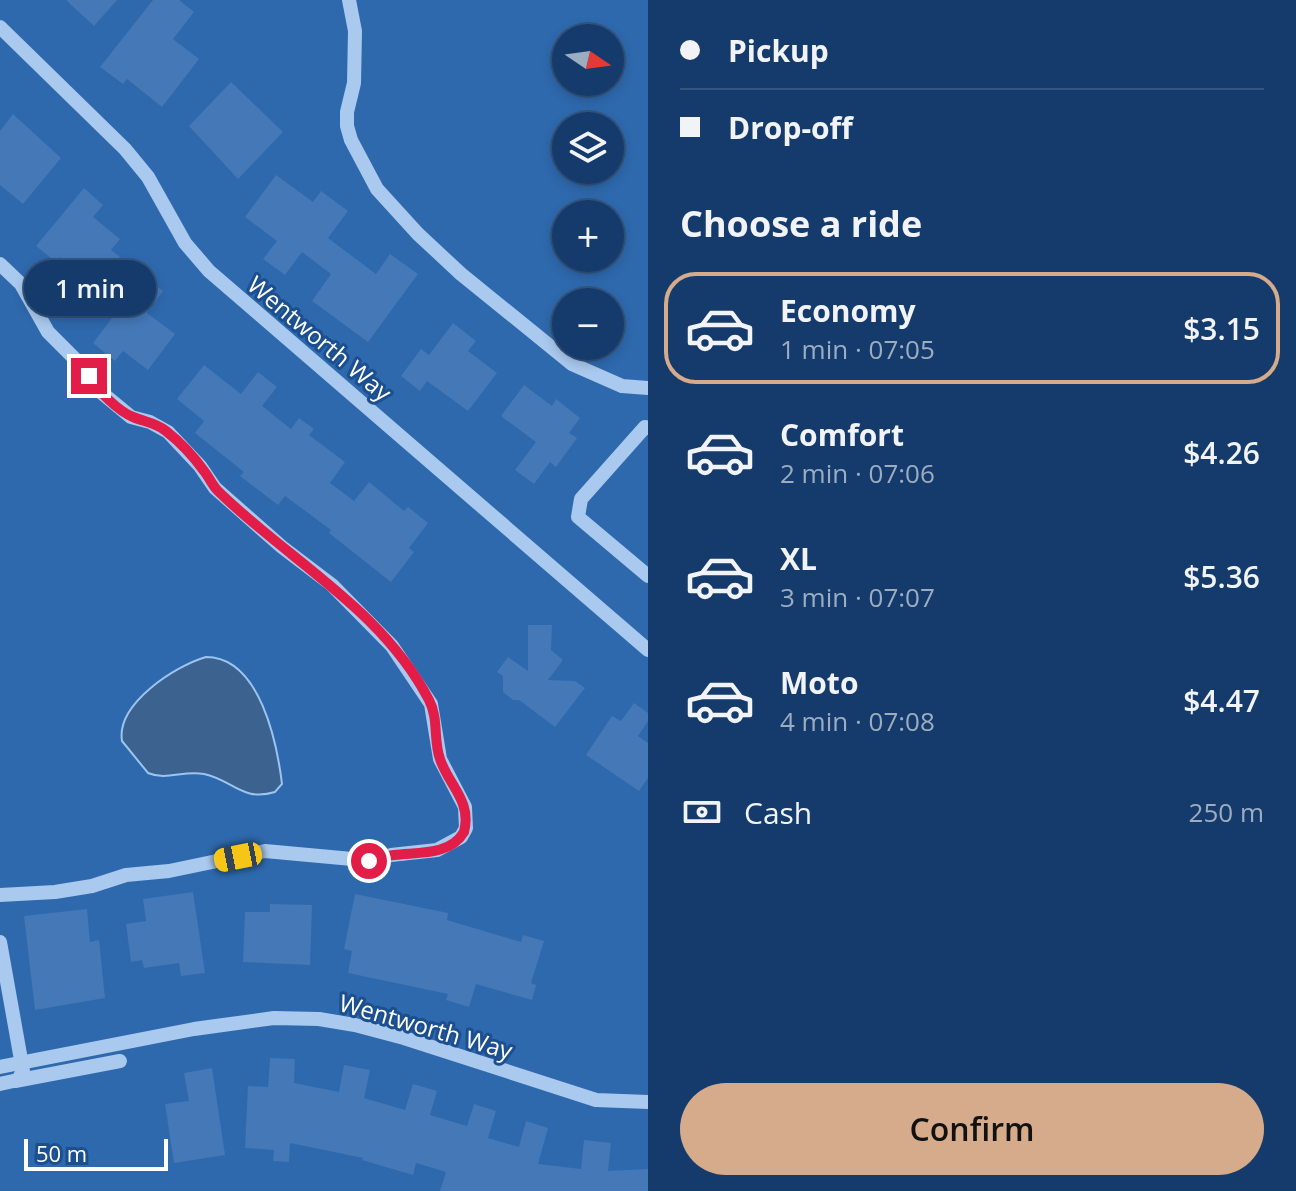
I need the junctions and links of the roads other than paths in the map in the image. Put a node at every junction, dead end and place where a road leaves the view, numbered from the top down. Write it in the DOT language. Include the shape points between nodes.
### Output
graph roads {
  1 [pos="349,0"];
  2 [pos="0,27"];
  3 [pos="0,264"];
  4 [pos="648,388"];
  5 [pos="648,428"];
  6 [pos="648,576"];
  7 [pos="648,650"];
  8 [pos="0,895"];
  9 [pos="0,942"];
  10 [pos="120,1061"];
  11 [pos="21,1063"];
  12 [pos="0,1067"];
  13 [pos="7,1083"];
  14 [pos="648,1102"];
  1 -- 4 [label="street" via="355,72 347,126 377,189 461,274 572,364 622,386"];
  2 -- 7 [label="street, Wentworth Way" via="125,149 209,271"];
  3 -- 8 [label="street" via="21,284 48,332 96,388 131,417 168,432 215,488 332,585 392,646 431,704 440,759 460,793 466,821 461,837 425,853 369,861 265,851 126,875 92,886"];
  5 -- 6 [label="street" via="581,499 578,517"];
  9 -- 11 [label="street"];
  10 -- 13 [label="street"];
  11 -- 12 [label="street, Wentworth Way"];
  11 -- 13 [label="street" via="22,1074"];
  11 -- 14 [label="street, Wentworth Way" via="194,1029 274,1018 319,1019 404,1038 596,1100"];
}
